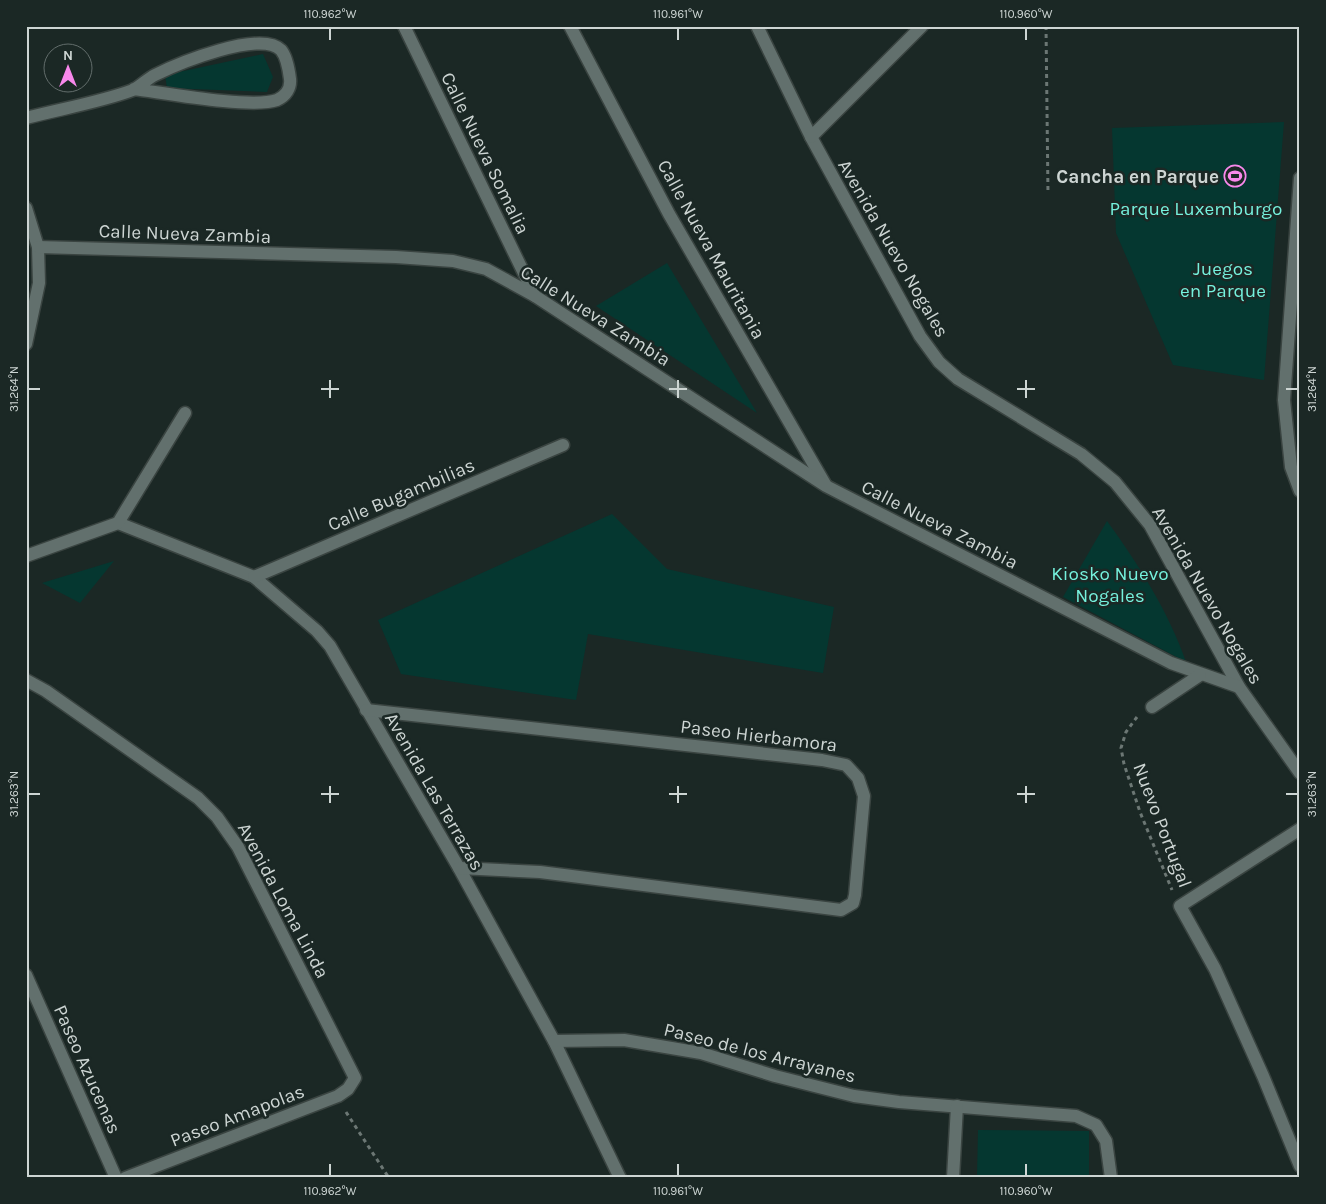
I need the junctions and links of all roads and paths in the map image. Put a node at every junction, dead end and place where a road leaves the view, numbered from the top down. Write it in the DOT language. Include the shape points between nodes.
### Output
graph roads {
  1 [pos="404,26"];
  2 [pos="570,26"];
  3 [pos="757,26"];
  4 [pos="922,26"];
  5 [pos="1046,26"];
  6 [pos="134,89"];
  7 [pos="26,118"];
  8 [pos="810,137"];
  9 [pos="1300,178"];
  10 [pos="1048,194"];
  11 [pos="26,208"];
  12 [pos="38,247"];
  13 [pos="535,296"];
  14 [pos="26,344"];
  15 [pos="185,413"];
  16 [pos="563,445"];
  17 [pos="826,486"];
  18 [pos="1300,491"];
  19 [pos="118,523"];
  20 [pos="26,556"];
  21 [pos="254,577"];
  22 [pos="1200,675"];
  23 [pos="26,680"];
  24 [pos="1239,687"];
  25 [pos="1152,707"];
  26 [pos="366,710"];
  27 [pos="1300,773"];
  28 [pos="1300,829"];
  29 [pos="459,868"];
  30 [pos="1180,906"];
  31 [pos="26,975"];
  32 [pos="554,1041"];
  33 [pos="355,1078"];
  34 [pos="338,1096"];
  35 [pos="957,1106"];
  36 [pos="1299,1163"];
  37 [pos="116,1178"];
  38 [pos="124,1178"];
  39 [pos="389,1178"];
  40 [pos="620,1178"];
  41 [pos="953,1178"];
  42 [pos="1111,1178"];
  1 -- 13 [label="street, Calle Nueva Somalia"];
  2 -- 17 [label="street, Calle Nueva Mauritania" via="669,214"];
  3 -- 8 [label="street, Avenida Nuevo Nogales"];
  4 -- 8 [label="street"];
  5 -- 10 [label="path"];
  6 -- 6 [label="street" via="264,102 287,93 290,81 288,65 281,50 272,45 252,43 187,60"];
  6 -- 7 [label="street"];
  8 -- 24 [label="street, Avenida Nuevo Nogales" via="920,336 939,362 958,379 1081,454 1116,482 1150,525"];
  9 -- 18 [label="street" via="1284,400 1291,467"];
  11 -- 12 [label="street"];
  12 -- 13 [label="street, Calle Nueva Zambia" via="453,261 486,269"];
  12 -- 14 [label="street" via="39,283"];
  13 -- 17 [label="street, Calle Nueva Zambia"];
  15 -- 19 [label="street"];
  16 -- 21 [label="street, Calle Bugambilias"];
  17 -- 22 [label="street, Calle Nueva Zambia" via="1162,659"];
  19 -- 20 [label="street"];
  19 -- 21 [label="street, Avenida Las Terrazas"];
  21 -- 26 [label="street, Avenida Las Terrazas" via="330,646"];
  22 -- 24 [label="street, Calle Nueva Zambia"];
  22 -- 25 [label="street"];
  23 -- 33 [label="street, Avenida Loma Linda" via="174,779 217,818 238,848"];
  24 -- 27 [label="street, Avenida Nuevo Nogales"];
  25 -- 30 [label="path, Nuevo Portugal" via="1135,718 1121,748 1140,812"];
  26 -- 29 [label="street, Avenida Las Terrazas"];
  26 -- 29 [label="street, Paseo Hierbamora" via="822,760 846,765 858,778 864,796 855,895 853,903 841,910 540,872"];
  28 -- 30 [label="street"];
  29 -- 32 [label="street, Avenida Las Terrazas"];
  30 -- 36 [label="street" via="1215,970"];
  31 -- 37 [label="street, Paseo Azucenas"];
  32 -- 35 [label="street, Paseo de los Arrayanes" via="624,1040 701,1053 854,1096"];
  32 -- 40 [label="street, Avenida Las Terrazas"];
  33 -- 34 [label="street, Paseo Amapolas"];
  34 -- 38 [label="street, Paseo Amapolas"];
  34 -- 39 [label="path"];
  35 -- 41 [label="street"];
  35 -- 42 [label="street, Paseo de los Arrayanes" via="1076,1116 1096,1125 1106,1141"];
}
